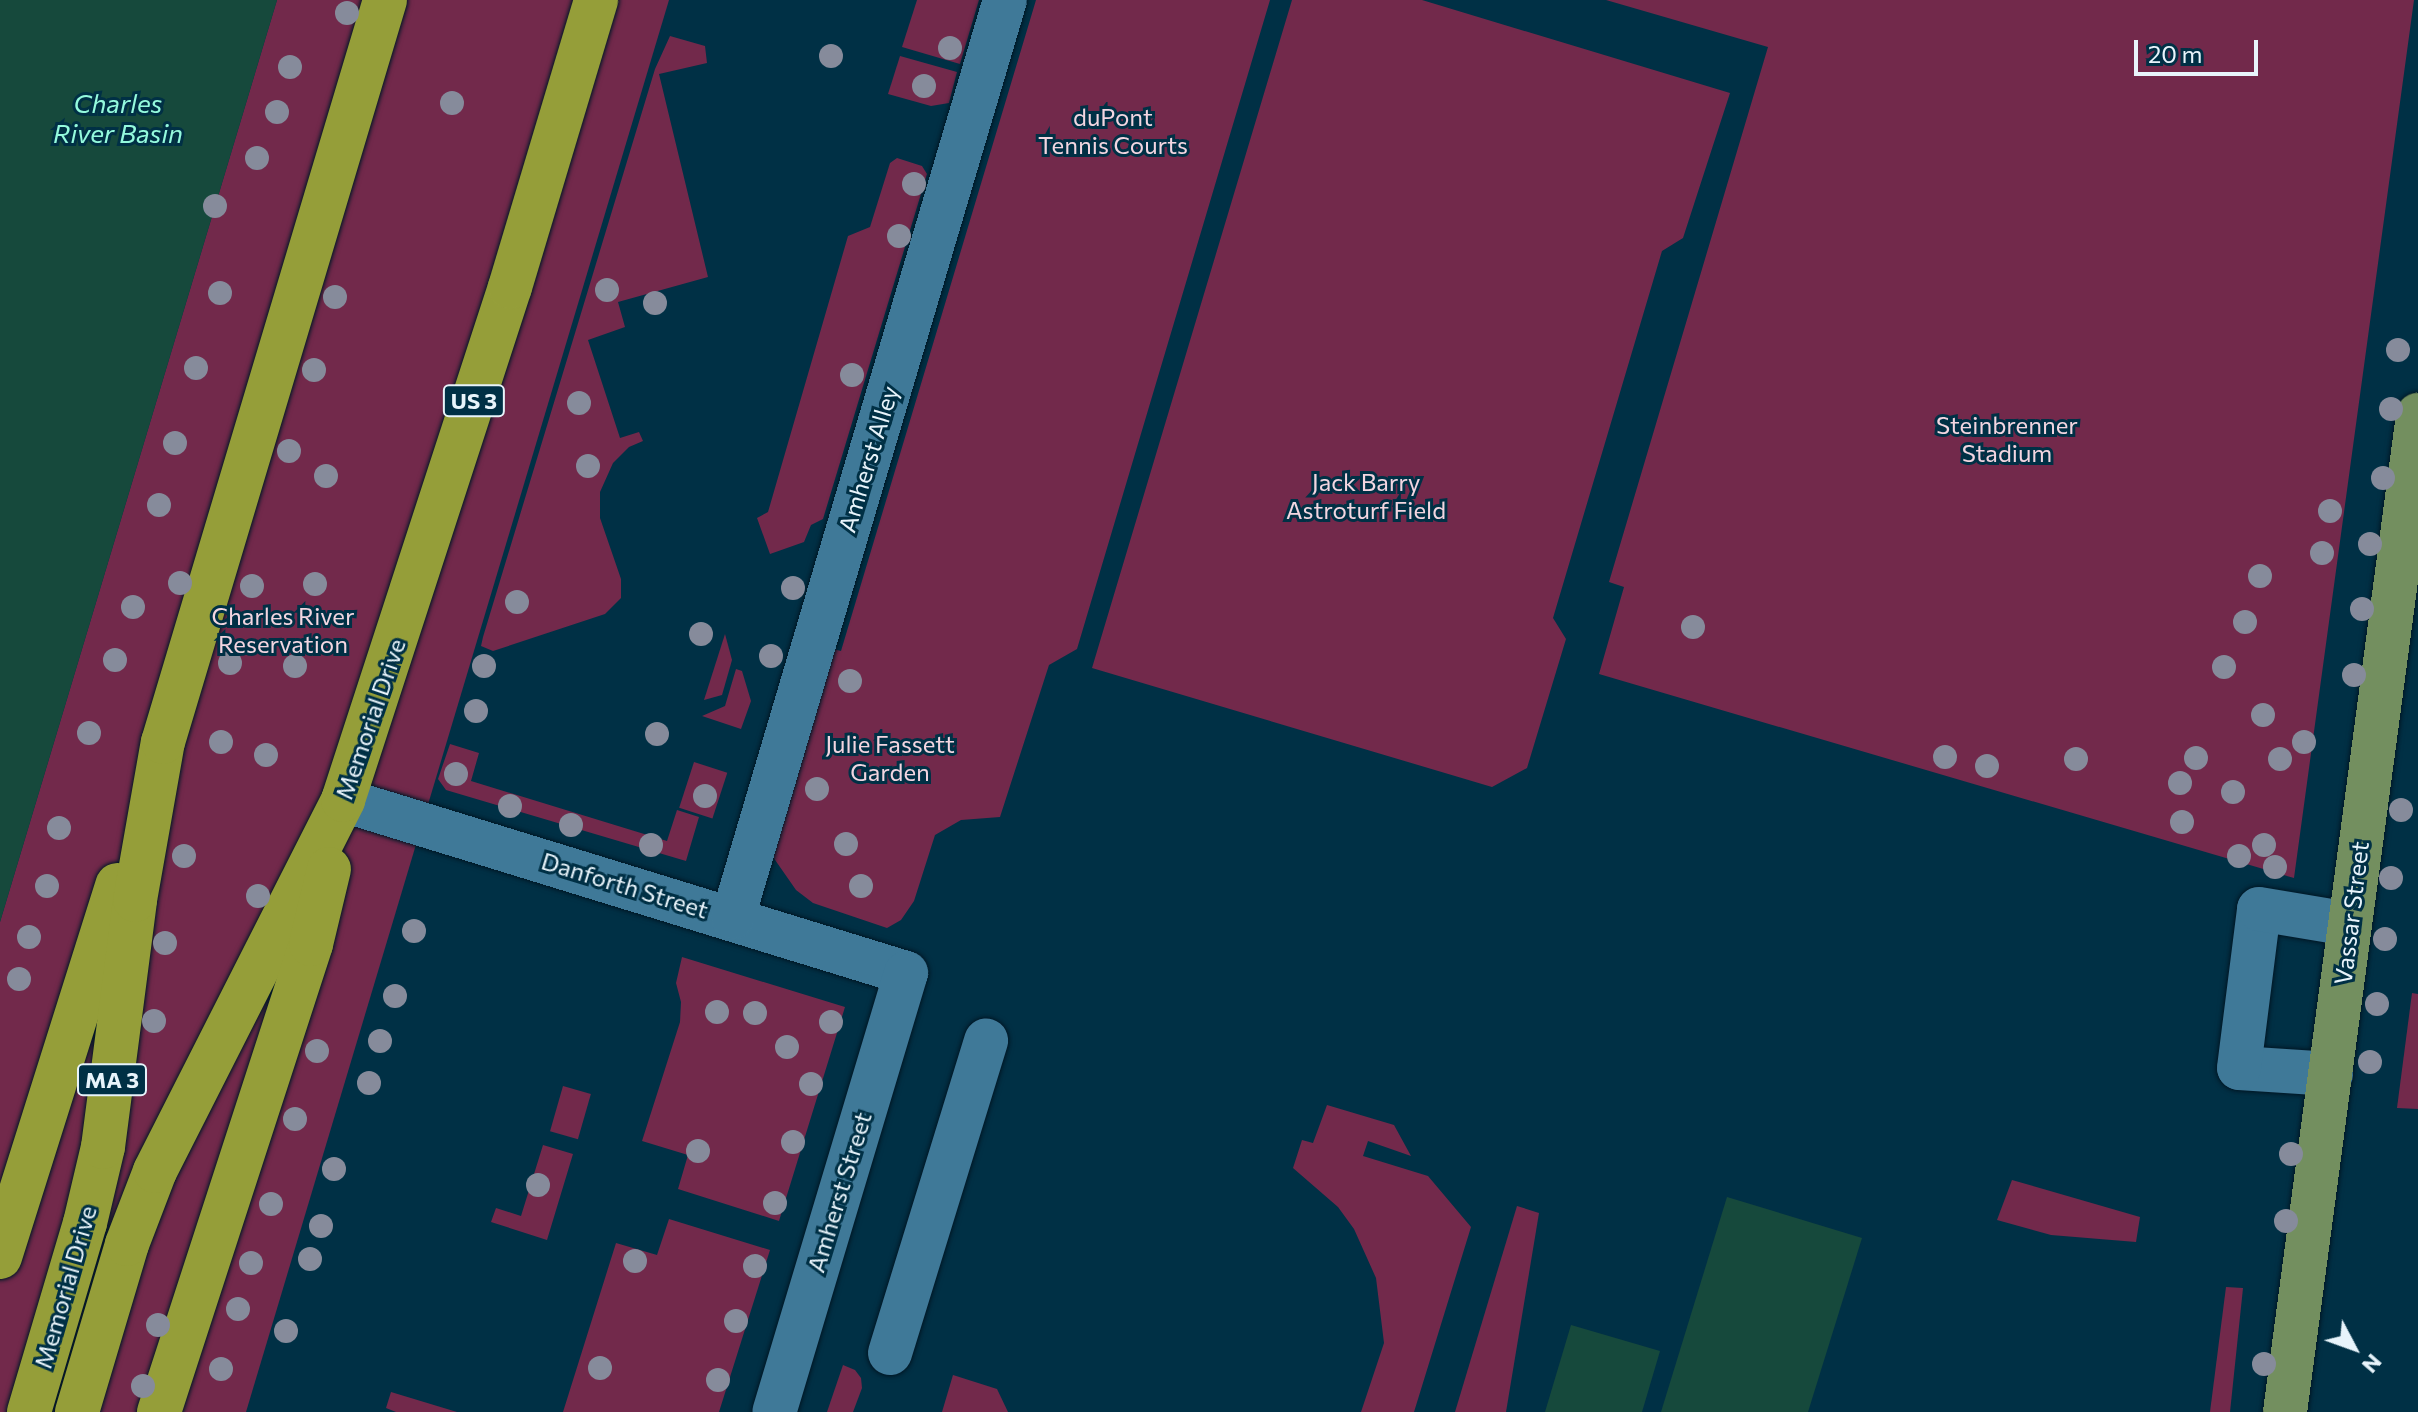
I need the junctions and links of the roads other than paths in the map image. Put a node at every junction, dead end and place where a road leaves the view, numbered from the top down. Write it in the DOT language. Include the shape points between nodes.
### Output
graph roads {
  1 [pos="385,0"];
  2 [pos="1005,0"];
  3 [pos="594,4"];
  4 [pos="2418,415"];
  5 [pos="163,742"];
  6 [pos="343,800"];
  7 [pos="733,917"];
  8 [pos="2349,924"];
  9 [pos="906,973"];
  10 [pos="986,1040"];
  11 [pos="2331,1074"];
  12 [pos="0,1257"];
  13 [pos="890,1353"];
  14 [pos="29,1412"];
  15 [pos="77,1412"];
  16 [pos="159,1412"];
  17 [pos="774,1412"];
  18 [pos="2285,1412"];
  1 -- 5 [label="highway, Memorial Drive"];
  2 -- 7 [label="street, Amherst Alley"];
  3 -- 6 [label="highway, Memorial Drive / US 3" via="510,287"];
  4 -- 8 [label="main road, Vassar Street"];
  5 -- 12 [label="highway"];
  5 -- 14 [label="highway, Memorial Drive / MA 3" via="135,900 103,1147"];
  6 -- 7 [label="street, Danforth Street"];
  6 -- 15 [label="highway, Memorial Drive" via="155,1171 127,1244"];
  6 -- 16 [label="highway" via="311,944"];
  7 -- 9 [label="street, Danforth Street"];
  8 -- 11 [label="main road, Vassar Street"];
  8 -- 11 [label="street" via="2259,909 2239,1068"];
  9 -- 17 [label="street, Amherst Street"];
  10 -- 13 [label="street"];
  11 -- 18 [label="main road, Vassar Street"];
}
